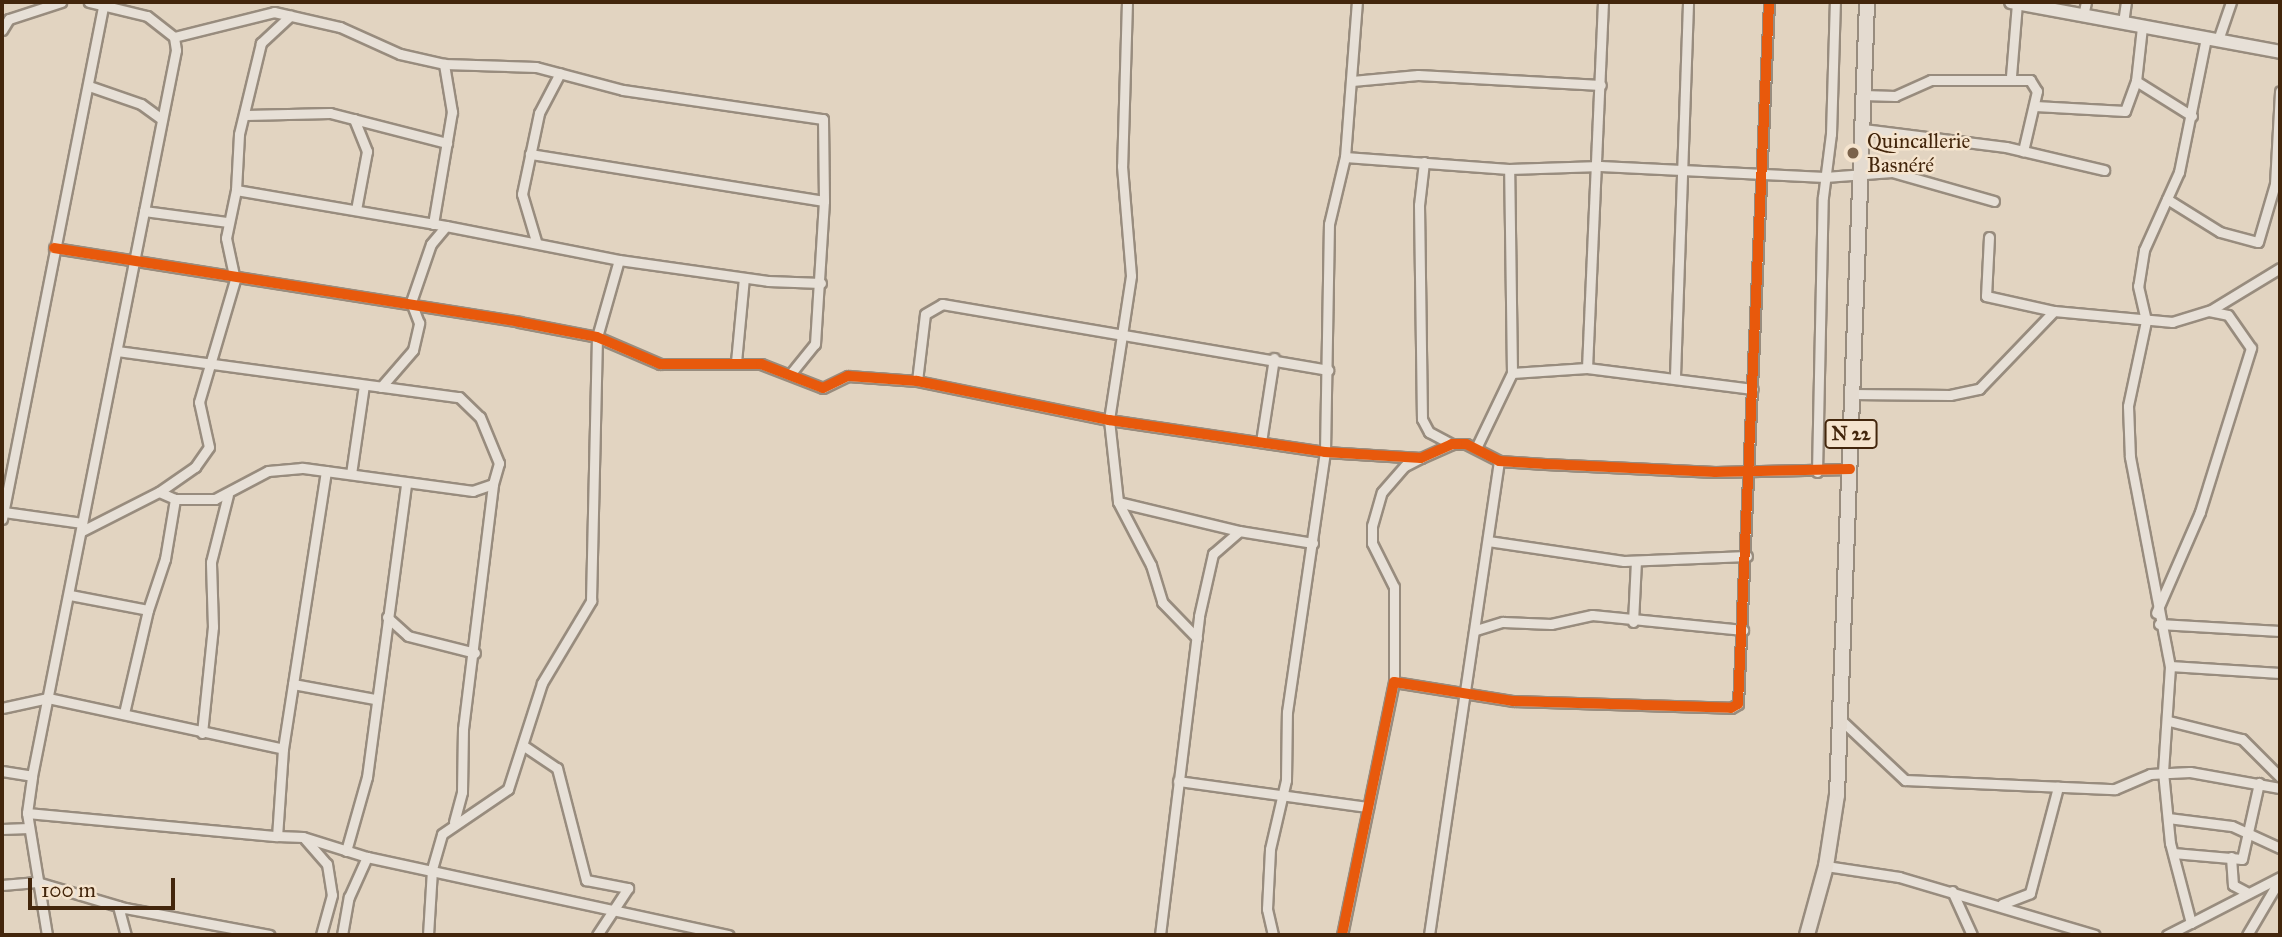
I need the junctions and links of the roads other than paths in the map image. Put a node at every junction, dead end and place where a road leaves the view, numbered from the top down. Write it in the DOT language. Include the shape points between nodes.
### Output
graph roads {
  1 [pos="61,2"];
  2 [pos="89,2"];
  3 [pos="1127,2"];
  4 [pos="1357,2"];
  5 [pos="1603,2"];
  6 [pos="1688,2"];
  7 [pos="1769,2"];
  8 [pos="1835,2"];
  9 [pos="1867,2"];
  10 [pos="2014,2"];
  11 [pos="2086,2"];
  12 [pos="2126,2"];
  13 [pos="2231,2"];
  14 [pos="103,3"];
  15 [pos="290,16"];
  16 [pos="2083,16"];
  17 [pos="2123,23"];
  18 [pos="2142,27"];
  19 [pos="2,30"];
  20 [pos="174,37"];
  21 [pos="2212,39"];
  22 [pos="2280,52"];
  23 [pos="444,64"];
  24 [pos="560,74"];
  25 [pos="2011,76"];
  26 [pos="1352,81"];
  27 [pos="2136,81"];
  28 [pos="1601,85"];
  29 [pos="89,86"];
  30 [pos="2280,91"];
  31 [pos="1863,95"];
  32 [pos="2035,106"];
  33 [pos="246,115"];
  34 [pos="2192,116"];
  35 [pos="162,119"];
  36 [pos="354,119"];
  37 [pos="1863,129"];
  38 [pos="447,143"];
  39 [pos="2023,151"];
  40 [pos="530,154"];
  41 [pos="1345,157"];
  42 [pos="1424,162"];
  43 [pos="1600,166"];
  44 [pos="1509,169"];
  45 [pos="1682,170"];
  46 [pos="2104,170"];
  47 [pos="1862,173"];
  48 [pos="1762,175"];
  49 [pos="1825,177"];
  50 [pos="236,190"];
  51 [pos="2167,199"];
  52 [pos="824,201"];
  53 [pos="1994,201"];
  54 [pos="356,210"];
  55 [pos="144,211"];
  56 [pos="228,222"];
  57 [pos="433,224"];
  58 [pos="446,226"];
  59 [pos="1989,237"];
  60 [pos="536,241"];
  61 [pos="54,248"];
  62 [pos="619,260"];
  63 [pos="134,264"];
  64 [pos="2280,268"];
  65 [pos="744,278"];
  66 [pos="235,280"];
  67 [pos="821,283"];
  68 [pos="411,302"];
  69 [pos="2209,310"];
  70 [pos="2054,311"];
  71 [pos="2146,321"];
  72 [pos="1125,336"];
  73 [pos="597,337"];
  74 [pos="117,351"];
  75 [pos="1274,358"];
  76 [pos="736,362"];
  77 [pos="212,365"];
  78 [pos="1587,368"];
  79 [pos="1328,370"];
  80 [pos="792,372"];
  81 [pos="1512,373"];
  82 [pos="1675,376"];
  83 [pos="917,380"];
  84 [pos="364,385"];
  85 [pos="381,387"];
  86 [pos="1753,388"];
  87 [pos="1852,394"];
  88 [pos="1109,420"];
  89 [pos="1261,442"];
  90 [pos="1452,443"];
  91 [pos="1477,446"];
  92 [pos="1325,452"];
  93 [pos="1421,458"];
  94 [pos="1499,461"];
  95 [pos="1850,469"];
  96 [pos="326,471"];
  97 [pos="1817,472"];
  98 [pos="1752,473"];
  99 [pos="351,474"];
  100 [pos="493,484"];
  101 [pos="406,485"];
  102 [pos="159,492"];
  103 [pos="228,495"];
  104 [pos="175,499"];
  105 [pos="1118,502"];
  106 [pos="2,516"];
  107 [pos="82,527"];
  108 [pos="1239,530"];
  109 [pos="1488,541"];
  110 [pos="1313,543"];
  111 [pos="1748,556"];
  112 [pos="1636,561"];
  113 [pos="70,596"];
  114 [pos="148,610"];
  115 [pos="2156,613"];
  116 [pos="387,617"];
  117 [pos="1633,622"];
  118 [pos="2159,624"];
  119 [pos="1743,630"];
  120 [pos="1476,631"];
  121 [pos="2280,631"];
  122 [pos="1197,638"];
  123 [pos="475,653"];
  124 [pos="2170,666"];
  125 [pos="2280,673"];
  126 [pos="1394,682"];
  127 [pos="293,684"];
  128 [pos="1467,693"];
  129 [pos="48,698"];
  130 [pos="375,699"];
  131 [pos="2,708"];
  132 [pos="124,713"];
  133 [pos="1841,720"];
  134 [pos="2169,721"];
  135 [pos="202,733"];
  136 [pos="524,746"];
  137 [pos="283,749"];
  138 [pos="2,771"];
  139 [pos="2163,772"];
  140 [pos="32,776"];
  141 [pos="2280,777"];
  142 [pos="1178,782"];
  143 [pos="2259,783"];
  144 [pos="2058,787"];
  145 [pos="2280,788"];
  146 [pos="1283,792"];
  147 [pos="1368,807"];
  148 [pos="27,813"];
  149 [pos="2168,818"];
  150 [pos="454,822"];
  151 [pos="29,828"];
  152 [pos="2,829"];
  153 [pos="2247,833"];
  154 [pos="276,836"];
  155 [pos="303,837"];
  156 [pos="2280,848"];
  157 [pos="346,851"];
  158 [pos="2173,853"];
  159 [pos="367,857"];
  160 [pos="2231,857"];
  161 [pos="1826,866"];
  162 [pos="432,869"];
  163 [pos="2280,878"];
  164 [pos="37,882"];
  165 [pos="2,885"];
  166 [pos="1952,891"];
  167 [pos="2246,892"];
  168 [pos="2002,904"];
  169 [pos="117,906"];
  170 [pos="612,912"];
  171 [pos="2191,923"];
  172 [pos="431,934"];
  173 [pos="47,935"];
  174 [pos="126,935"];
  175 [pos="269,935"];
  176 [pos="321,935"];
  177 [pos="342,935"];
  178 [pos="597,935"];
  179 [pos="729,935"];
  180 [pos="1160,935"];
  181 [pos="1273,935"];
  182 [pos="1342,935"];
  183 [pos="1429,935"];
  184 [pos="1807,935"];
  185 [pos="1972,935"];
  186 [pos="2095,935"];
  187 [pos="2167,935"];
  188 [pos="2247,935"];
  1 -- 19 [label="street" via="9,19"];
  2 -- 14 [label="street"];
  3 -- 72 [label="street" via="1122,166 1132,276"];
  4 -- 26 [label="street"];
  5 -- 28 [label="street"];
  6 -- 45 [label="street"];
  7 -- 48 [label="street"];
  8 -- 49 [label="street"];
  9 -- 31 [label="main road, N 22"];
  10 -- 16 [label="street"];
  10 -- 25 [label="street"];
  11 -- 16 [label="street"];
  12 -- 17 [label="street"];
  13 -- 21 [label="street"];
  14 -- 20 [label="street" via="147,16"];
  14 -- 29 [label="street"];
  15 -- 20 [label="street" via="258,13"];
  15 -- 23 [label="street" via="340,27 400,54"];
  15 -- 33 [label="street" via="258,49"];
  16 -- 17 [label="street"];
  17 -- 18 [label="street"];
  18 -- 21 [label="street"];
  18 -- 27 [label="street"];
  20 -- 35 [label="street" via="172,80"];
  21 -- 22 [label="street"];
  21 -- 34 [label="street"];
  23 -- 24 [label="street" via="524,65"];
  23 -- 38 [label="street" via="453,99"];
  24 -- 40 [label="street" via="539,113"];
  24 -- 52 [label="street" via="623,90 823,119"];
  25 -- 31 [label="street" via="1931,80 1895,96"];
  25 -- 32 [label="street" via="2037,86"];
  26 -- 28 [label="street" via="1418,75"];
  26 -- 41 [label="street"];
  27 -- 32 [label="street" via="2126,111"];
  27 -- 34 [label="street"];
  28 -- 43 [label="street"];
  29 -- 35 [label="street" via="141,104"];
  29 -- 61 [label="street"];
  30 -- 51 [label="street" via="2275,184 2258,243 2220,232"];
  31 -- 37 [label="main road, N 22"];
  32 -- 39 [label="street"];
  33 -- 36 [label="street" via="330,113"];
  33 -- 50 [label="street" via="235,153"];
  34 -- 51 [label="street"];
  35 -- 55 [label="street" via="147,175"];
  36 -- 38 [label="street"];
  36 -- 54 [label="street" via="367,151"];
  37 -- 39 [label="street"];
  37 -- 47 [label="main road, N 22"];
  38 -- 57 [label="street"];
  39 -- 46 [label="street"];
  40 -- 52 [label="street"];
  40 -- 60 [label="street" via="522,208"];
  41 -- 42 [label="street"];
  41 -- 79 [label="street" via="1330,210"];
  42 -- 44 [label="street"];
  42 -- 90 [label="street" via="1418,242 1422,419 1429,432"];
  43 -- 44 [label="street"];
  43 -- 45 [label="street"];
  43 -- 78 [label="street" via="1591,236"];
  44 -- 81 [label="street"];
  45 -- 48 [label="street"];
  45 -- 82 [label="street"];
  47 -- 49 [label="street"];
  47 -- 53 [label="street" via="1905,173"];
  47 -- 87 [label="main road, N 22"];
  48 -- 49 [label="street"];
  48 -- 86 [label="street"];
  49 -- 97 [label="street"];
  50 -- 54 [label="street"];
  50 -- 56 [label="street"];
  51 -- 71 [label="street" via="2144,250 2138,286"];
  52 -- 67 [label="street"];
  54 -- 57 [label="street"];
  55 -- 56 [label="street"];
  55 -- 63 [label="street"];
  56 -- 66 [label="street" via="226,254"];
  57 -- 58 [label="street"];
  58 -- 60 [label="street"];
  58 -- 68 [label="street" via="430,244"];
  59 -- 70 [label="street" via="1986,296"];
  60 -- 62 [label="street"];
  61 -- 63 [label="street"];
  61 -- 106 [label="street"];
  62 -- 65 [label="street"];
  62 -- 73 [label="street"];
  63 -- 66 [label="street"];
  63 -- 74 [label="street"];
  64 -- 69 [label="street"];
  65 -- 67 [label="street"];
  65 -- 76 [label="street"];
  66 -- 68 [label="street"];
  66 -- 77 [label="street"];
  67 -- 80 [label="street" via="812,352"];
  68 -- 73 [label="street" via="448,314"];
  68 -- 85 [label="street" via="419,323 413,350"];
  69 -- 71 [label="street" via="2181,321"];
  69 -- 115 [label="street" via="2236,321 2251,348 2200,512"];
  70 -- 71 [label="street"];
  70 -- 87 [label="street" via="1979,389 1950,395"];
  71 -- 115 [label="street" via="2128,406 2128,437"];
  72 -- 75 [label="street"];
  72 -- 83 [label="street" via="942,304 925,314"];
  72 -- 88 [label="street"];
  73 -- 76 [label="street" via="660,364"];
  73 -- 136 [label="street" via="593,591 579,628 542,683"];
  74 -- 77 [label="street"];
  74 -- 107 [label="street"];
  75 -- 79 [label="street"];
  75 -- 89 [label="street"];
  76 -- 80 [label="street"];
  77 -- 84 [label="street"];
  77 -- 102 [label="street" via="198,411 210,435 209,447 195,467"];
  78 -- 81 [label="street"];
  78 -- 82 [label="street"];
  79 -- 92 [label="street"];
  80 -- 83 [label="street" via="823,388 848,376"];
  81 -- 91 [label="street"];
  82 -- 86 [label="street"];
  83 -- 88 [label="street"];
  84 -- 85 [label="street"];
  84 -- 99 [label="street"];
  85 -- 100 [label="street" via="466,401 493,442 500,470"];
  86 -- 98 [label="street"];
  87 -- 95 [label="main road, N 22"];
  88 -- 89 [label="street"];
  88 -- 105 [label="street"];
  89 -- 92 [label="street"];
  90 -- 91 [label="street"];
  90 -- 93 [label="street"];
  91 -- 94 [label="street"];
  92 -- 93 [label="street"];
  92 -- 110 [label="street"];
  93 -- 126 [label="street" via="1405,466 1382,492 1372,526 1372,543 1395,587"];
  94 -- 98 [label="street"];
  94 -- 109 [label="street"];
  95 -- 97 [label="street"];
  95 -- 133 [label="main road, N 22"];
  96 -- 99 [label="street"];
  96 -- 103 [label="street" via="268,471"];
  96 -- 127 [label="street"];
  97 -- 98 [label="street"];
  98 -- 111 [label="street"];
  99 -- 101 [label="street"];
  100 -- 101 [label="street" via="473,491"];
  100 -- 123 [label="street"];
  101 -- 116 [label="street"];
  102 -- 104 [label="street"];
  102 -- 107 [label="street"];
  103 -- 104 [label="street"];
  103 -- 135 [label="street" via="211,562 214,627"];
  104 -- 114 [label="street" via="165,559"];
  105 -- 108 [label="street"];
  105 -- 122 [label="street" via="1151,565 1161,602"];
  106 -- 107 [label="street"];
  107 -- 113 [label="street"];
  108 -- 110 [label="street"];
  108 -- 122 [label="street" via="1213,554"];
  109 -- 112 [label="street"];
  109 -- 120 [label="street"];
  110 -- 146 [label="street" via="1287,712"];
  111 -- 112 [label="street"];
  111 -- 119 [label="street"];
  112 -- 117 [label="street"];
  113 -- 114 [label="street"];
  113 -- 129 [label="street"];
  114 -- 132 [label="street"];
  115 -- 118 [label="street"];
  116 -- 123 [label="street" via="408,636"];
  116 -- 130 [label="street"];
  117 -- 119 [label="street"];
  117 -- 120 [label="street" via="1592,615 1551,624 1503,622"];
  118 -- 121 [label="street"];
  118 -- 124 [label="street"];
  119 -- 128 [label="street" via="1734,708 1513,701"];
  120 -- 128 [label="street"];
  122 -- 142 [label="street"];
  123 -- 150 [label="street" via="463,729 462,792"];
  124 -- 125 [label="street"];
  124 -- 134 [label="street"];
  126 -- 128 [label="street"];
  126 -- 147 [label="street"];
  127 -- 130 [label="street"];
  127 -- 137 [label="street"];
  128 -- 183 [label="street"];
  129 -- 131 [label="street"];
  129 -- 132 [label="street"];
  129 -- 140 [label="street"];
  130 -- 157 [label="street" via="367,777"];
  132 -- 135 [label="street"];
  133 -- 144 [label="street" via="1905,780"];
  133 -- 161 [label="main road, N 22"];
  134 -- 139 [label="street"];
  134 -- 141 [label="street" via="2242,739"];
  135 -- 137 [label="street"];
  136 -- 150 [label="street" via="504,794"];
  136 -- 170 [label="street" via="557,768 586,880 628,888"];
  137 -- 154 [label="street"];
  138 -- 140 [label="street"];
  139 -- 143 [label="street"];
  139 -- 144 [label="street" via="2121,789"];
  139 -- 149 [label="street"];
  140 -- 148 [label="street"];
  142 -- 146 [label="street"];
  142 -- 180 [label="street"];
  143 -- 145 [label="street"];
  143 -- 153 [label="street"];
  144 -- 168 [label="street" via="2031,893"];
  146 -- 147 [label="street"];
  146 -- 181 [label="street" via="1267,878"];
  147 -- 182 [label="street"];
  148 -- 151 [label="street"];
  148 -- 154 [label="street"];
  149 -- 153 [label="street" via="2232,826"];
  149 -- 158 [label="street"];
  150 -- 162 [label="street" via="442,834"];
  151 -- 152 [label="street"];
  151 -- 164 [label="street"];
  153 -- 156 [label="street"];
  153 -- 160 [label="street" via="2242,859"];
  154 -- 155 [label="street"];
  155 -- 157 [label="street"];
  155 -- 176 [label="street" via="327,864 331,895"];
  157 -- 159 [label="street"];
  158 -- 160 [label="street"];
  158 -- 171 [label="street"];
  159 -- 162 [label="street"];
  159 -- 177 [label="street" via="352,889"];
  160 -- 167 [label="street" via="2233,886"];
  161 -- 166 [label="street"];
  161 -- 184 [label="main road, N 22"];
  162 -- 170 [label="street"];
  162 -- 172 [label="street"];
  163 -- 167 [label="street"];
  163 -- 188 [label="street"];
  164 -- 165 [label="street"];
  164 -- 169 [label="street"];
  164 -- 173 [label="street"];
  166 -- 168 [label="street"];
  166 -- 185 [label="street"];
  167 -- 171 [label="street"];
  168 -- 186 [label="street"];
  169 -- 174 [label="street"];
  169 -- 175 [label="street"];
  170 -- 178 [label="street"];
  170 -- 179 [label="street"];
  171 -- 187 [label="street"];
}
